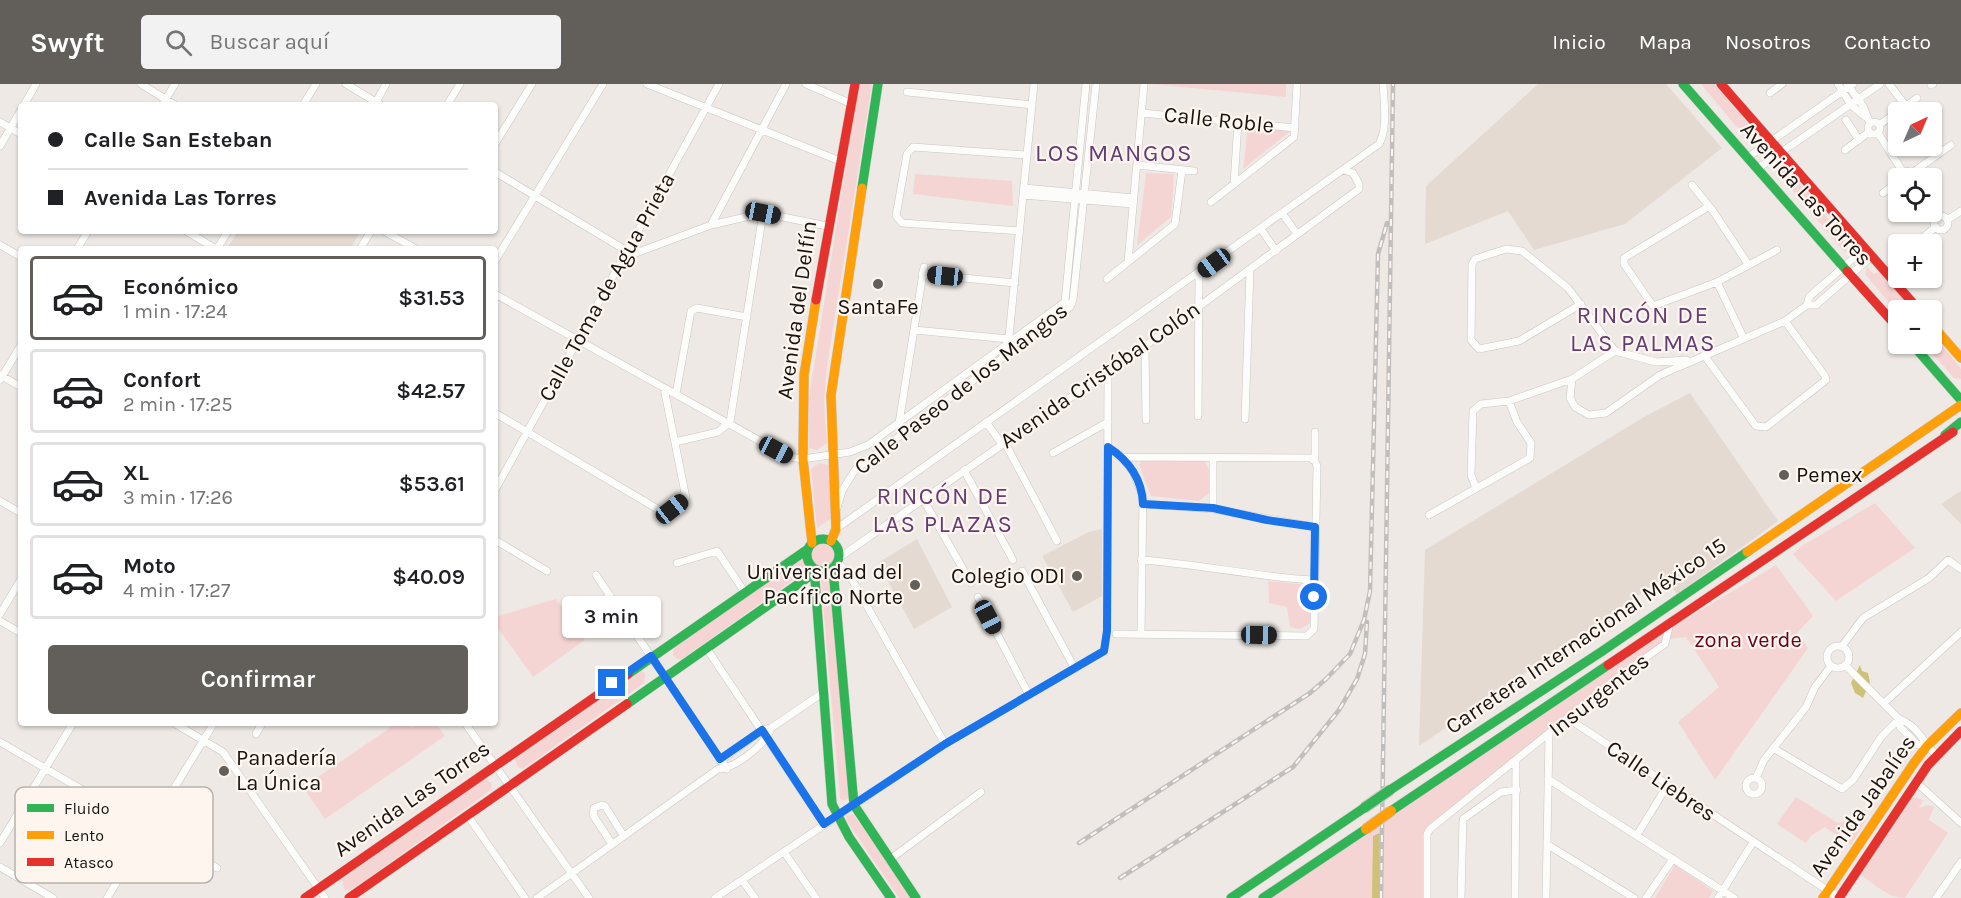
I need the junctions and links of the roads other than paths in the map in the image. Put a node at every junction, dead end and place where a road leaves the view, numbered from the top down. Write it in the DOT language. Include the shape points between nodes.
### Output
graph roads {
  1 [pos="36,84"];
  2 [pos="141,84"];
  3 [pos="175,84"];
  4 [pos="316,84"];
  5 [pos="346,84"];
  6 [pos="386,84"];
  7 [pos="460,84"];
  8 [pos="532,84"];
  9 [pos="603,84"];
  10 [pos="647,84"];
  11 [pos="719,84"];
  12 [pos="786,84"];
  13 [pos="806,84"];
  14 [pos="855,84"];
  15 [pos="878,84"];
  16 [pos="922,84"];
  17 [pos="1034,84"];
  18 [pos="1086,84"];
  19 [pos="1096,84"];
  20 [pos="1144,84"];
  21 [pos="1297,84"];
  22 [pos="1383,84"];
  23 [pos="1683,84"];
  24 [pos="1721,84"];
  25 [pos="1782,84"];
  26 [pos="1838,84"];
  27 [pos="1880,84"];
  28 [pos="1890,84"];
  29 [pos="1850,85"];
  30 [pos="907,92"];
  31 [pos="1841,92"];
  32 [pos="921,93"];
  33 [pos="1770,93"];
  34 [pos="1917,98"];
  35 [pos="1858,99"];
  36 [pos="26,102"];
  37 [pos="164,102"];
  38 [pos="305,102"];
  39 [pos="376,102"];
  40 [pos="380,102"];
  41 [pos="449,102"];
  42 [pos="1903,102"];
  43 [pos="1912,102"];
  44 [pos="852,104"];
  45 [pos="1032,105"];
  46 [pos="1851,105"];
  47 [pos="707,108"];
  48 [pos="1142,113"];
  49 [pos="18,115"];
  50 [pos="1888,119"];
  51 [pos="1846,120"];
  52 [pos="1869,121"];
  53 [pos="0,122"];
  54 [pos="1238,122"];
  55 [pos="1879,125"];
  56 [pos="11,128"];
  57 [pos="1295,128"];
  58 [pos="764,130"];
  59 [pos="18,132"];
  60 [pos="1869,132"];
  61 [pos="1878,134"];
  62 [pos="498,139"];
  63 [pos="1859,140"];
  64 [pos="1771,143"];
  65 [pos="1952,145"];
  66 [pos="0,146"];
  67 [pos="1845,150"];
  68 [pos="1026,154"];
  69 [pos="1780,154"];
  70 [pos="1747,158"];
  71 [pos="840,160"];
  72 [pos="1137,165"];
  73 [pos="1896,168"];
  74 [pos="1922,168"];
  75 [pos="1758,169"];
  76 [pos="1182,170"];
  77 [pos="1344,170"];
  78 [pos="1194,171"];
  79 [pos="498,174"];
  80 [pos="1234,184"];
  81 [pos="1692,185"];
  82 [pos="1888,189"];
  83 [pos="1024,191"];
  84 [pos="1883,193"];
  85 [pos="535,196"];
  86 [pos="1079,196"];
  87 [pos="1133,201"];
  88 [pos="1211,202"];
  89 [pos="1708,207"];
  90 [pos="1961,211"];
  91 [pos="763,213"];
  92 [pos="1282,213"];
  93 [pos="1942,216"];
  94 [pos="1947,220"];
  95 [pos="1935,222"];
  96 [pos="711,225"];
  97 [pos="828,226"];
  98 [pos="1936,227"];
  99 [pos="1261,229"];
  100 [pos="1020,231"];
  101 [pos="191,234"];
  102 [pos="389,234"];
  103 [pos="1297,234"];
  104 [pos="1927,234"];
  105 [pos="0,245"];
  106 [pos="212,246"];
  107 [pos="411,246"];
  108 [pos="1777,250"];
  109 [pos="627,251"];
  110 [pos="1275,251"];
  111 [pos="1868,252"];
  112 [pos="18,255"];
  113 [pos="498,256"];
  114 [pos="1128,262"];
  115 [pos="1748,264"];
  116 [pos="1250,270"];
  117 [pos="1847,270"];
  118 [pos="1199,274"];
  119 [pos="1107,279"];
  120 [pos="1717,282"];
  121 [pos="1015,283"];
  122 [pos="498,296"];
  123 [pos="1910,300"];
  124 [pos="1581,304"];
  125 [pos="1199,307"];
  126 [pos="747,317"];
  127 [pos="1888,317"];
  128 [pos="1785,321"];
  129 [pos="914,330"];
  130 [pos="1942,336"];
  131 [pos="1744,339"];
  132 [pos="578,340"];
  133 [pos="1008,342"];
  134 [pos="1145,346"];
  135 [pos="18,350"];
  136 [pos="1615,351"];
  137 [pos="1921,354"];
  138 [pos="1704,355"];
  139 [pos="1008,356"];
  140 [pos="1961,358"];
  141 [pos="1688,360"];
  142 [pos="1656,362"];
  143 [pos="1108,370"];
  144 [pos="1660,375"];
  145 [pos="1,377"];
  146 [pos="1572,379"];
  147 [pos="18,386"];
  148 [pos="1949,386"];
  149 [pos="1961,387"];
  150 [pos="664,388"];
  151 [pos="676,394"];
  152 [pos="1961,400"];
  153 [pos="1509,401"];
  154 [pos="1961,405"];
  155 [pos="498,415"];
  156 [pos="1198,416"];
  157 [pos="1245,419"];
  158 [pos="1146,420"];
  159 [pos="730,422"];
  160 [pos="986,422"];
  161 [pos="1108,422"];
  162 [pos="1961,422"];
  163 [pos="899,423"];
  164 [pos="1961,428"];
  165 [pos="527,432"];
  166 [pos="1315,432"];
  167 [pos="901,435"];
  168 [pos="1944,435"];
  169 [pos="675,442"];
  170 [pos="1003,442"];
  171 [pos="1108,447"];
  172 [pos="1053,453"];
  173 [pos="831,455"];
  174 [pos="1122,456"];
  175 [pos="803,459"];
  176 [pos="1213,459"];
  177 [pos="1315,461"];
  178 [pos="964,470"];
  179 [pos="498,485"];
  180 [pos="1476,488"];
  181 [pos="923,499"];
  182 [pos="0,501"];
  183 [pos="1143,504"];
  184 [pos="1213,508"];
  185 [pos="18,511"];
  186 [pos="835,513"];
  187 [pos="1429,515"];
  188 [pos="1315,527"];
  189 [pos="836,529"];
  190 [pos="831,541"];
  191 [pos="1057,541"];
  192 [pos="498,542"];
  193 [pos="810,546"];
  194 [pos="1013,560"];
  195 [pos="1141,560"];
  196 [pos="677,563"];
  197 [pos="837,563"];
  198 [pos="1961,569"];
  199 [pos="816,570"];
  200 [pos="548,571"];
  201 [pos="1022,571"];
  202 [pos="596,575"];
  203 [pos="1314,580"];
  204 [pos="971,583"];
  205 [pos="18,584"];
  206 [pos="744,591"];
  207 [pos="610,596"];
  208 [pos="978,597"];
  209 [pos="0,614"];
  210 [pos="0,621"];
  211 [pos="573,621"];
  212 [pos="1670,623"];
  213 [pos="18,631"];
  214 [pos="1961,632"];
  215 [pos="1141,633"];
  216 [pos="1116,634"];
  217 [pos="1842,646"];
  218 [pos="707,649"];
  219 [pos="651,656"];
  220 [pos="1845,665"];
  221 [pos="1832,666"];
  222 [pos="1075,669"];
  223 [pos="666,678"];
  224 [pos="821,694"];
  225 [pos="1029,695"];
  226 [pos="1884,703"];
  227 [pos="1961,713"];
  228 [pos="1569,719"];
  229 [pos="1900,719"];
  230 [pos="71,726"];
  231 [pos="179,726"];
  232 [pos="211,726"];
  233 [pos="260,726"];
  234 [pos="467,726"];
  235 [pos="771,728"];
  236 [pos="762,730"];
  237 [pos="1961,731"];
  238 [pos="256,734"];
  239 [pos="1549,735"];
  240 [pos="767,738"];
  241 [pos="203,740"];
  242 [pos="0,742"];
  243 [pos="945,744"];
  244 [pos="1926,745"];
  245 [pos="1773,748"];
  246 [pos="1936,755"];
  247 [pos="720,759"];
  248 [pos="1516,761"];
  249 [pos="495,765"];
  250 [pos="45,768"];
  251 [pos="718,769"];
  252 [pos="727,769"];
  253 [pos="1756,778"];
  254 [pos="1548,779"];
  255 [pos="1916,782"];
  256 [pos="1667,786"];
  257 [pos="34,787"];
  258 [pos="77,787"];
  259 [pos="174,787"];
  260 [pos="510,787"];
  261 [pos="1517,790"];
  262 [pos="981,792"];
  263 [pos="1893,792"];
  264 [pos="1904,799"];
  265 [pos="854,805"];
  266 [pos="468,816"];
  267 [pos="836,816"];
  268 [pos="15,818"];
  269 [pos="1961,823"];
  270 [pos="824,824"];
  271 [pos="623,835"];
  272 [pos="1637,835"];
  273 [pos="1753,842"];
  274 [pos="0,843"];
  275 [pos="612,844"];
  276 [pos="1548,845"];
  277 [pos="783,852"];
  278 [pos="1673,859"];
  279 [pos="890,860"];
  280 [pos="1961,862"];
  281 [pos="213,866"];
  282 [pos="0,867"];
  283 [pos="217,868"];
  284 [pos="1958,872"];
  285 [pos="571,873"];
  286 [pos="15,876"];
  287 [pos="742,880"];
  288 [pos="27,883"];
  289 [pos="116,883"];
  290 [pos="1723,891"];
  291 [pos="322,894"];
  292 [pos="1825,894"];
  293 [pos="53,898"];
  294 [pos="107,898"];
  295 [pos="305,898"];
  296 [pos="349,898"];
  297 [pos="525,898"];
  298 [pos="537,898"];
  299 [pos="589,898"];
  300 [pos="715,898"];
  301 [pos="754,898"];
  302 [pos="816,898"];
  303 [pos="891,898"];
  304 [pos="916,898"];
  305 [pos="1231,898"];
  306 [pos="1263,898"];
  307 [pos="1427,898"];
  308 [pos="1461,898"];
  309 [pos="1515,898"];
  310 [pos="1546,898"];
  311 [pos="1634,898"];
  312 [pos="1646,898"];
  313 [pos="1718,898"];
  314 [pos="1734,898"];
  315 [pos="1839,898"];
  316 [pos="1936,898"];
  1 -- 36 [label="street"];
  2 -- 37 [label="street"];
  3 -- 37 [label="street"];
  4 -- 38 [label="street"];
  5 -- 39 [label="street"];
  6 -- 40 [label="street"];
  7 -- 41 [label="street"];
  8 -- 62 [label="street"];
  9 -- 85 [label="street"];
  10 -- 47 [label="street"];
  11 -- 47 [label="street, Calle Toma de Agua Prieta"];
  12 -- 58 [label="street"];
  13 -- 44 [label="street"];
  14 -- 44 [label="main road, Avenida del Delfín"];
  15 -- 173 [label="main road, Avenida del Delfín" via="838,337 831,395"];
  16 -- 32 [label="street"];
  17 -- 45 [label="street"];
  18 -- 86 [label="street, Calle Paseo de los Mangos"];
  19 -- 86 [label="street, Calle Paseo de los Mangos"];
  20 -- 48 [label="street"];
  21 -- 57 [label="street"];
  22 -- 77 [label="street, Avenida Cristóbal Colón" via="1383,138"];
  23 -- 70 [label="main road, Avenida Las Torres"];
  24 -- 64 [label="main road, Avenida Las Torres"];
  25 -- 33 [label="street"];
  26 -- 31 [label="street"];
  27 -- 35 [label="street"];
  28 -- 42 [label="street"];
  29 -- 31 [label="street"];
  29 -- 35 [label="street"];
  30 -- 32 [label="street"];
  31 -- 46 [label="street"];
  31 -- 64 [label="street"];
  32 -- 45 [label="street"];
  34 -- 43 [label="street"];
  35 -- 46 [label="street"];
  35 -- 52 [label="street"];
  44 -- 71 [label="main road, Avenida del Delfín"];
  45 -- 68 [label="street"];
  46 -- 52 [label="street"];
  46 -- 69 [label="street"];
  47 -- 58 [label="street"];
  47 -- 109 [label="street, Calle Toma de Agua Prieta"];
  48 -- 54 [label="street, Calle Roble"];
  48 -- 72 [label="street"];
  49 -- 56 [label="street"];
  50 -- 55 [label="street"];
  51 -- 63 [label="street"];
  52 -- 55 [label="street"];
  52 -- 60 [label="street"];
  53 -- 56 [label="street"];
  54 -- 57 [label="street, Calle Roble"];
  54 -- 80 [label="street"];
  55 -- 61 [label="street"];
  56 -- 59 [label="street"];
  56 -- 66 [label="street"];
  57 -- 80 [label="street" via="1290,142"];
  58 -- 71 [label="street"];
  58 -- 96 [label="street"];
  60 -- 61 [label="street"];
  60 -- 63 [label="street"];
  61 -- 73 [label="street"];
  63 -- 67 [label="street"];
  64 -- 69 [label="main road, Avenida Las Torres"];
  64 -- 70 [label="street"];
  65 -- 74 [label="street"];
  68 -- 83 [label="street"];
  68 -- 100 [label="street" via="913,147 907,154 896,216 902,223"];
  69 -- 75 [label="street"];
  69 -- 111 [label="main road, Avenida Las Torres"];
  70 -- 75 [label="main road, Avenida Las Torres"];
  71 -- 97 [label="main road, Avenida del Delfín"];
  72 -- 76 [label="street"];
  72 -- 87 [label="street"];
  75 -- 117 [label="main road, Avenida Las Torres"];
  76 -- 78 [label="street"];
  76 -- 114 [label="street" via="1175,224"];
  77 -- 92 [label="street, Avenida Cristóbal Colón"];
  77 -- 103 [label="street, Avenida Cristóbal Colón" via="1353,172 1359,189"];
  79 -- 85 [label="street"];
  80 -- 88 [label="street"];
  81 -- 89 [label="street"];
  82 -- 84 [label="street"];
  83 -- 86 [label="street"];
  83 -- 100 [label="street"];
  85 -- 109 [label="street"];
  85 -- 113 [label="street"];
  86 -- 87 [label="street"];
  86 -- 133 [label="street, Calle Paseo de los Mangos" via="1065,302"];
  86 -- 139 [label="street, Calle Paseo de los Mangos" via="1074,300 1061,315"];
  87 -- 114 [label="street"];
  89 -- 115 [label="street"];
  89 -- 120 [label="street" via="1624,258 1624,264 1653,306"];
  90 -- 94 [label="street"];
  91 -- 96 [label="street"];
  91 -- 97 [label="street"];
  91 -- 126 [label="street"];
  92 -- 99 [label="street, Avenida Cristóbal Colón"];
  92 -- 103 [label="street"];
  93 -- 94 [label="street"];
  94 -- 98 [label="street" via="1942,229"];
  95 -- 98 [label="street"];
  96 -- 109 [label="street" via="636,253"];
  97 -- 175 [label="main road, Avenida del Delfín" via="804,375"];
  98 -- 104 [label="street"];
  99 -- 110 [label="street"];
  99 -- 118 [label="street, Avenida Cristóbal Colón"];
  100 -- 121 [label="street"];
  101 -- 106 [label="street"];
  102 -- 107 [label="street"];
  103 -- 110 [label="street, Avenida Cristóbal Colón"];
  105 -- 112 [label="street"];
  108 -- 115 [label="street"];
  109 -- 132 [label="street, Calle Toma de Agua Prieta"];
  110 -- 116 [label="street, Avenida Cristóbal Colón"];
  111 -- 117 [label="street"];
  111 -- 123 [label="main road, Avenida Las Torres"];
  114 -- 119 [label="street"];
  115 -- 120 [label="street"];
  116 -- 125 [label="street, Avenida Cristóbal Colón"];
  116 -- 157 [label="street"];
  117 -- 127 [label="main road, Avenida Las Torres"];
  117 -- 128 [label="street" via="1809,297 1807,305"];
  118 -- 125 [label="street"];
  118 -- 160 [label="street, Avenida Cristóbal Colón"];
  120 -- 131 [label="street"];
  121 -- 129 [label="street" via="923,270"];
  121 -- 133 [label="street"];
  122 -- 132 [label="street"];
  124 -- 124 [label="street" via="1559,279 1522,251 1506,249 1475,259 1472,264 1471,340 1479,349 1519,341"];
  124 -- 136 [label="street"];
  125 -- 134 [label="street, Avenida Cristóbal Colón"];
  125 -- 156 [label="street"];
  126 -- 151 [label="street" via="697,308 691,311"];
  126 -- 159 [label="street"];
  128 -- 131 [label="street"];
  128 -- 138 [label="street" via="1826,380 1766,427 1756,426"];
  129 -- 133 [label="street"];
  129 -- 163 [label="street"];
  130 -- 140 [label="main road"];
  131 -- 138 [label="street"];
  132 -- 150 [label="street"];
  132 -- 165 [label="street, Calle Toma de Agua Prieta"];
  133 -- 139 [label="street"];
  133 -- 163 [label="street, Calle Paseo de los Mangos"];
  134 -- 143 [label="street, Avenida Cristóbal Colón"];
  134 -- 158 [label="street"];
  135 -- 145 [label="street"];
  136 -- 142 [label="street"];
  136 -- 146 [label="street"];
  137 -- 148 [label="main road"];
  138 -- 141 [label="street"];
  139 -- 167 [label="street, Calle Paseo de los Mangos"];
  141 -- 142 [label="street"];
  141 -- 144 [label="street"];
  142 -- 144 [label="street" via="1661,368"];
  143 -- 161 [label="street"];
  143 -- 170 [label="street, Avenida Cristóbal Colón"];
  144 -- 146 [label="street" via="1606,413 1589,415 1575,407 1570,398"];
  145 -- 147 [label="street"];
  146 -- 153 [label="street"];
  148 -- 149 [label="main road"];
  148 -- 152 [label="main road"];
  150 -- 151 [label="street"];
  150 -- 169 [label="street"];
  151 -- 159 [label="street"];
  153 -- 180 [label="street" via="1481,404 1473,411 1471,475"];
  153 -- 180 [label="street" via="1531,443 1530,458"];
  154 -- 305 [label="main road, Carretera Internacional México 15, bridge" via="1602,652"];
  155 -- 165 [label="street"];
  159 -- 169 [label="street" via="718,432"];
  159 -- 175 [label="street" via="789,457"];
  160 -- 170 [label="street"];
  160 -- 189 [label="street, Avenida Cristóbal Colón"];
  161 -- 171 [label="street"];
  161 -- 172 [label="street"];
  162 -- 168 [label="main road"];
  163 -- 167 [label="street"];
  163 -- 173 [label="street, Calle Paseo de los Mangos" via="868,445"];
  164 -- 168 [label="main road, Carretera Internacional México 15"];
  165 -- 169 [label="street" via="661,511 672,509 686,498"];
  165 -- 179 [label="street, Calle Toma de Agua Prieta"];
  166 -- 177 [label="street"];
  167 -- 186 [label="street, Calle Paseo de los Mangos" via="855,470"];
  168 -- 212 [label="main road, Carretera Internacional México 15"];
  170 -- 178 [label="street, Avenida Cristóbal Colón"];
  170 -- 191 [label="street"];
  171 -- 174 [label="street"];
  171 -- 222 [label="street" via="1107,631 1104,651"];
  173 -- 175 [label="street, Calle Paseo de los Mangos"];
  173 -- 186 [label="main road, Avenida del Delfín"];
  174 -- 176 [label="street"];
  174 -- 183 [label="street" via="1139,483"];
  175 -- 193 [label="main road, Avenida del Delfín"];
  176 -- 177 [label="street"];
  176 -- 184 [label="street"];
  177 -- 188 [label="street"];
  178 -- 181 [label="street, Avenida Cristóbal Colón"];
  178 -- 194 [label="street"];
  180 -- 187 [label="street"];
  181 -- 197 [label="street, Avenida Cristóbal Colón"];
  181 -- 204 [label="street"];
  182 -- 185 [label="street"];
  183 -- 184 [label="street"];
  183 -- 195 [label="street"];
  184 -- 188 [label="street"];
  186 -- 189 [label="main road, Avenida del Delfín"];
  188 -- 203 [label="street"];
  189 -- 190 [label="main road, Avenida del Delfín"];
  190 -- 193 [label="main road" via="823,539"];
  190 -- 197 [label="main road" via="837,546"];
  192 -- 200 [label="street"];
  193 -- 199 [label="main road" via="808,562"];
  193 -- 206 [label="main road, Avenida Las Torres"];
  195 -- 203 [label="street" via="1209,565 1270,578"];
  195 -- 215 [label="street"];
  196 -- 206 [label="street" via="717,551"];
  197 -- 199 [label="main road"];
  197 -- 243 [label="street" via="850,576"];
  197 -- 265 [label="main road"];
  198 -- 217 [label="street" via="1948,560 1929,578 1863,618"];
  199 -- 218 [label="main road, Avenida Las Torres"];
  199 -- 224 [label="main road"];
  201 -- 222 [label="street"];
  202 -- 207 [label="street"];
  203 -- 215 [label="street" via="1314,629 1307,636"];
  205 -- 209 [label="street"];
  206 -- 219 [label="main road, Avenida Las Torres"];
  207 -- 211 [label="street"];
  207 -- 219 [label="street"];
  208 -- 225 [label="street"];
  210 -- 213 [label="street"];
  212 -- 228 [label="street, Insurgentes" via="1665,644"];
  212 -- 306 [label="main road, Carretera Internacional México 15, bridge"];
  214 -- 226 [label="street"];
  215 -- 216 [label="street"];
  217 -- 220 [label="street" via="1849,655"];
  217 -- 221 [label="street" via="1832,647 1827,653"];
  218 -- 223 [label="main road, Avenida Las Torres"];
  218 -- 236 [label="street"];
  219 -- 223 [label="street"];
  219 -- 249 [label="main road, Avenida Las Torres"];
  220 -- 221 [label="street"];
  220 -- 226 [label="street"];
  221 -- 245 [label="street"];
  222 -- 225 [label="street"];
  223 -- 247 [label="street"];
  223 -- 260 [label="main road, Avenida Las Torres"];
  224 -- 235 [label="street"];
  224 -- 267 [label="main road" via="829,791"];
  225 -- 243 [label="street"];
  226 -- 229 [label="street"];
  227 -- 244 [label="main road, Avenida Jabalíes"];
  228 -- 239 [label="street, Insurgentes"];
  228 -- 256 [label="street, Calle Liebres"];
  229 -- 244 [label="street"];
  229 -- 245 [label="street" via="1881,737 1853,780 1842,789"];
  230 -- 250 [label="street"];
  231 -- 241 [label="street"];
  232 -- 241 [label="street"];
  233 -- 238 [label="street"];
  234 -- 249 [label="street"];
  235 -- 236 [label="street"];
  235 -- 240 [label="street"];
  236 -- 240 [label="street"];
  236 -- 247 [label="street"];
  237 -- 246 [label="main road, Avenida Jabalíes"];
  239 -- 248 [label="street, Insurgentes"];
  239 -- 254 [label="street"];
  240 -- 252 [label="street"];
  240 -- 270 [label="street"];
  241 -- 259 [label="street"];
  241 -- 291 [label="street" via="223,752 232,763"];
  242 -- 250 [label="street"];
  243 -- 265 [label="street"];
  244 -- 246 [label="street"];
  244 -- 263 [label="main road, Avenida Jabalíes"];
  245 -- 253 [label="street"];
  246 -- 255 [label="main road, Avenida Jabalíes"];
  247 -- 251 [label="street"];
  247 -- 252 [label="street"];
  248 -- 261 [label="street"];
  248 -- 307 [label="street, Insurgentes" via="1430,829"];
  249 -- 260 [label="street"];
  249 -- 291 [label="main road, Avenida Las Torres"];
  250 -- 257 [label="street"];
  250 -- 258 [label="street"];
  251 -- 252 [label="street"];
  251 -- 271 [label="street"];
  254 -- 272 [label="street"];
  254 -- 276 [label="street"];
  255 -- 264 [label="main road, Avenida Jabalíes"];
  255 -- 269 [label="street"];
  256 -- 272 [label="street"];
  256 -- 273 [label="street, Calle Liebres"];
  260 -- 266 [label="main road, Avenida Las Torres"];
  260 -- 285 [label="street"];
  261 -- 308 [label="street" via="1501,792 1462,819"];
  261 -- 309 [label="street"];
  262 -- 279 [label="street"];
  263 -- 264 [label="main road"];
  263 -- 292 [label="main road, Avenida Jabalíes"];
  264 -- 315 [label="main road, Avenida Jabalíes"];
  265 -- 267 [label="street"];
  265 -- 279 [label="main road"];
  266 -- 296 [label="main road, Avenida Las Torres"];
  266 -- 297 [label="street"];
  267 -- 270 [label="street"];
  267 -- 303 [label="main road"];
  268 -- 274 [label="street"];
  270 -- 277 [label="street"];
  271 -- 275 [label="street"];
  271 -- 275 [label="street" via="605,806 594,808 593,815"];
  272 -- 278 [label="street"];
  273 -- 290 [label="street"];
  273 -- 292 [label="street, Calle Liebres"];
  275 -- 285 [label="street"];
  276 -- 310 [label="street"];
  276 -- 311 [label="street"];
  277 -- 287 [label="street"];
  277 -- 302 [label="street"];
  278 -- 290 [label="street"];
  278 -- 312 [label="street"];
  279 -- 304 [label="main road"];
  280 -- 284 [label="street"];
  281 -- 283 [label="street"];
  282 -- 286 [label="street"];
  284 -- 316 [label="street"];
  285 -- 298 [label="street"];
  285 -- 299 [label="street"];
  287 -- 300 [label="street"];
  287 -- 301 [label="street"];
  288 -- 293 [label="street"];
  289 -- 294 [label="street"];
  290 -- 313 [label="street"];
  290 -- 314 [label="street"];
  291 -- 295 [label="main road, Avenida Las Torres"];
  292 -- 315 [label="street, Calle Liebres"];
}
